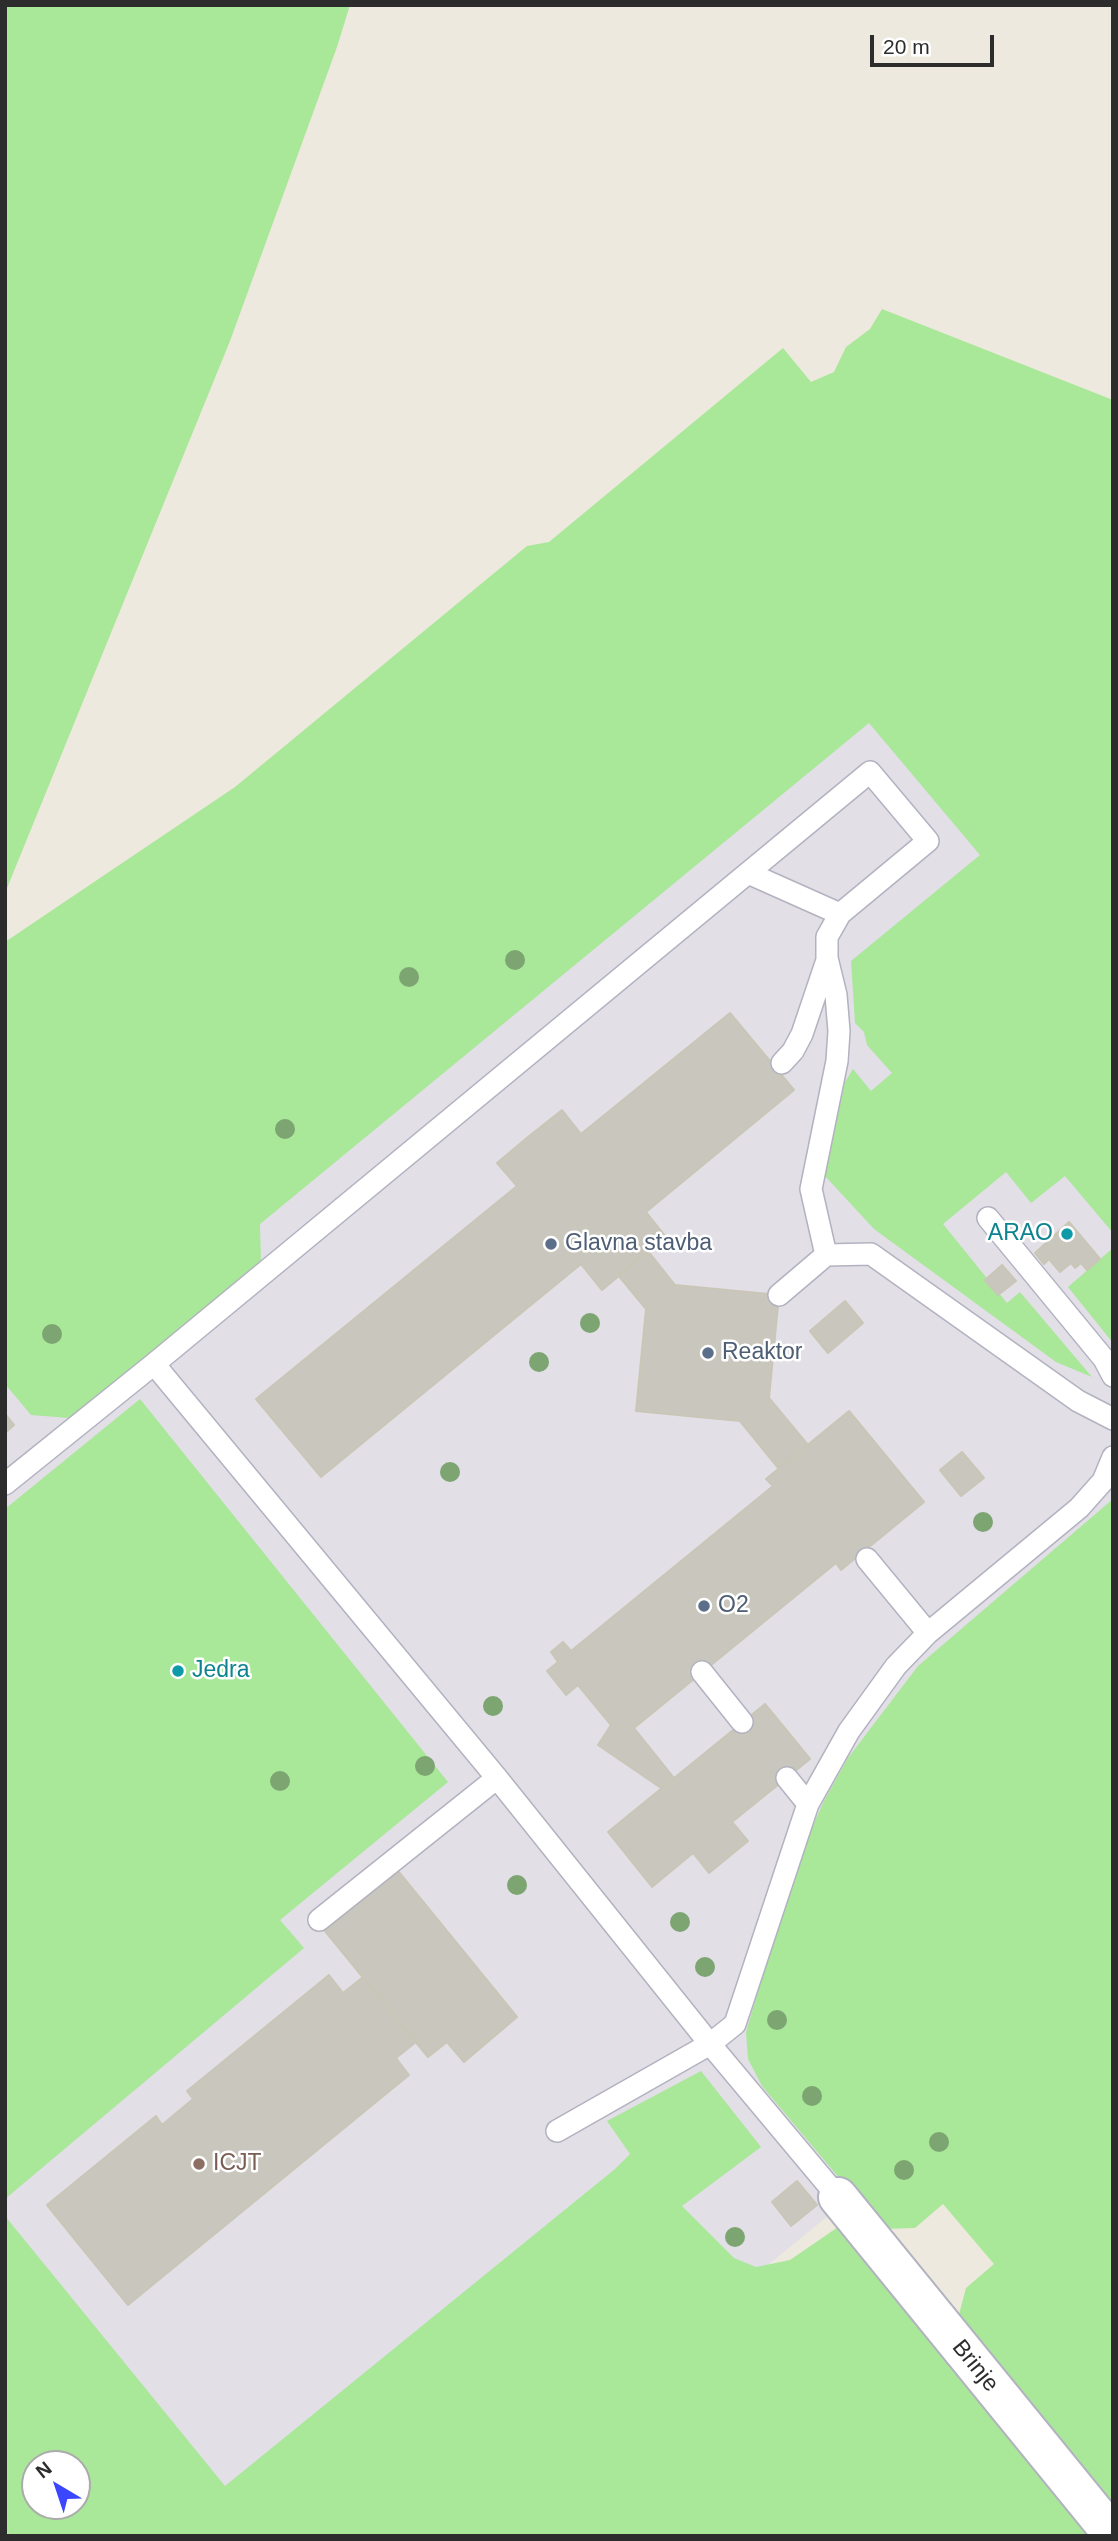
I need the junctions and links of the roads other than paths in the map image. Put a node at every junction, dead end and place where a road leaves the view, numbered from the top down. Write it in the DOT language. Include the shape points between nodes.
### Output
graph roads {
  1 [pos="748,873"];
  2 [pos="839,914"];
  3 [pos="827,958"];
  4 [pos="782,1063"];
  5 [pos="988,1218"];
  6 [pos="826,1255"];
  7 [pos="779,1295"];
  8 [pos="155,1364"];
  9 [pos="1113,1376"];
  10 [pos="1113,1419"];
  11 [pos="1113,1457"];
  12 [pos="5,1484"];
  13 [pos="867,1559"];
  14 [pos="928,1633"];
  15 [pos="702,1672"];
  16 [pos="742,1723"];
  17 [pos="497,1778"];
  18 [pos="787,1778"];
  19 [pos="808,1804"];
  20 [pos="319,1920"];
  21 [pos="710,2044"];
  22 [pos="557,2131"];
  23 [pos="838,2197"];
  24 [pos="1113,2535"];
  1 -- 2 [label="lane"];
  1 -- 2 [label="lane" via="870,772 928,841"];
  1 -- 8 [label="lane"];
  2 -- 3 [label="lane" via="827,937"];
  3 -- 4 [label="lane" via="802,1034"];
  3 -- 6 [label="lane" via="839,1031 837,1061 811,1189"];
  5 -- 9 [label="lane"];
  6 -- 7 [label="lane"];
  6 -- 10 [label="lane" via="871,1254 1078,1401"];
  8 -- 12 [label="lane"];
  8 -- 17 [label="lane"];
  11 -- 14 [label="lane" via="1103,1481 1079,1508"];
  13 -- 14 [label="lane"];
  14 -- 19 [label="lane" via="896,1666 849,1731"];
  15 -- 16 [label="lane"];
  17 -- 20 [label="lane"];
  17 -- 21 [label="lane"];
  18 -- 19 [label="lane"];
  19 -- 21 [label="lane" via="735,2024"];
  21 -- 22 [label="lane"];
  21 -- 23 [label="lane"];
  23 -- 24 [label="street, Brinje"];
}
